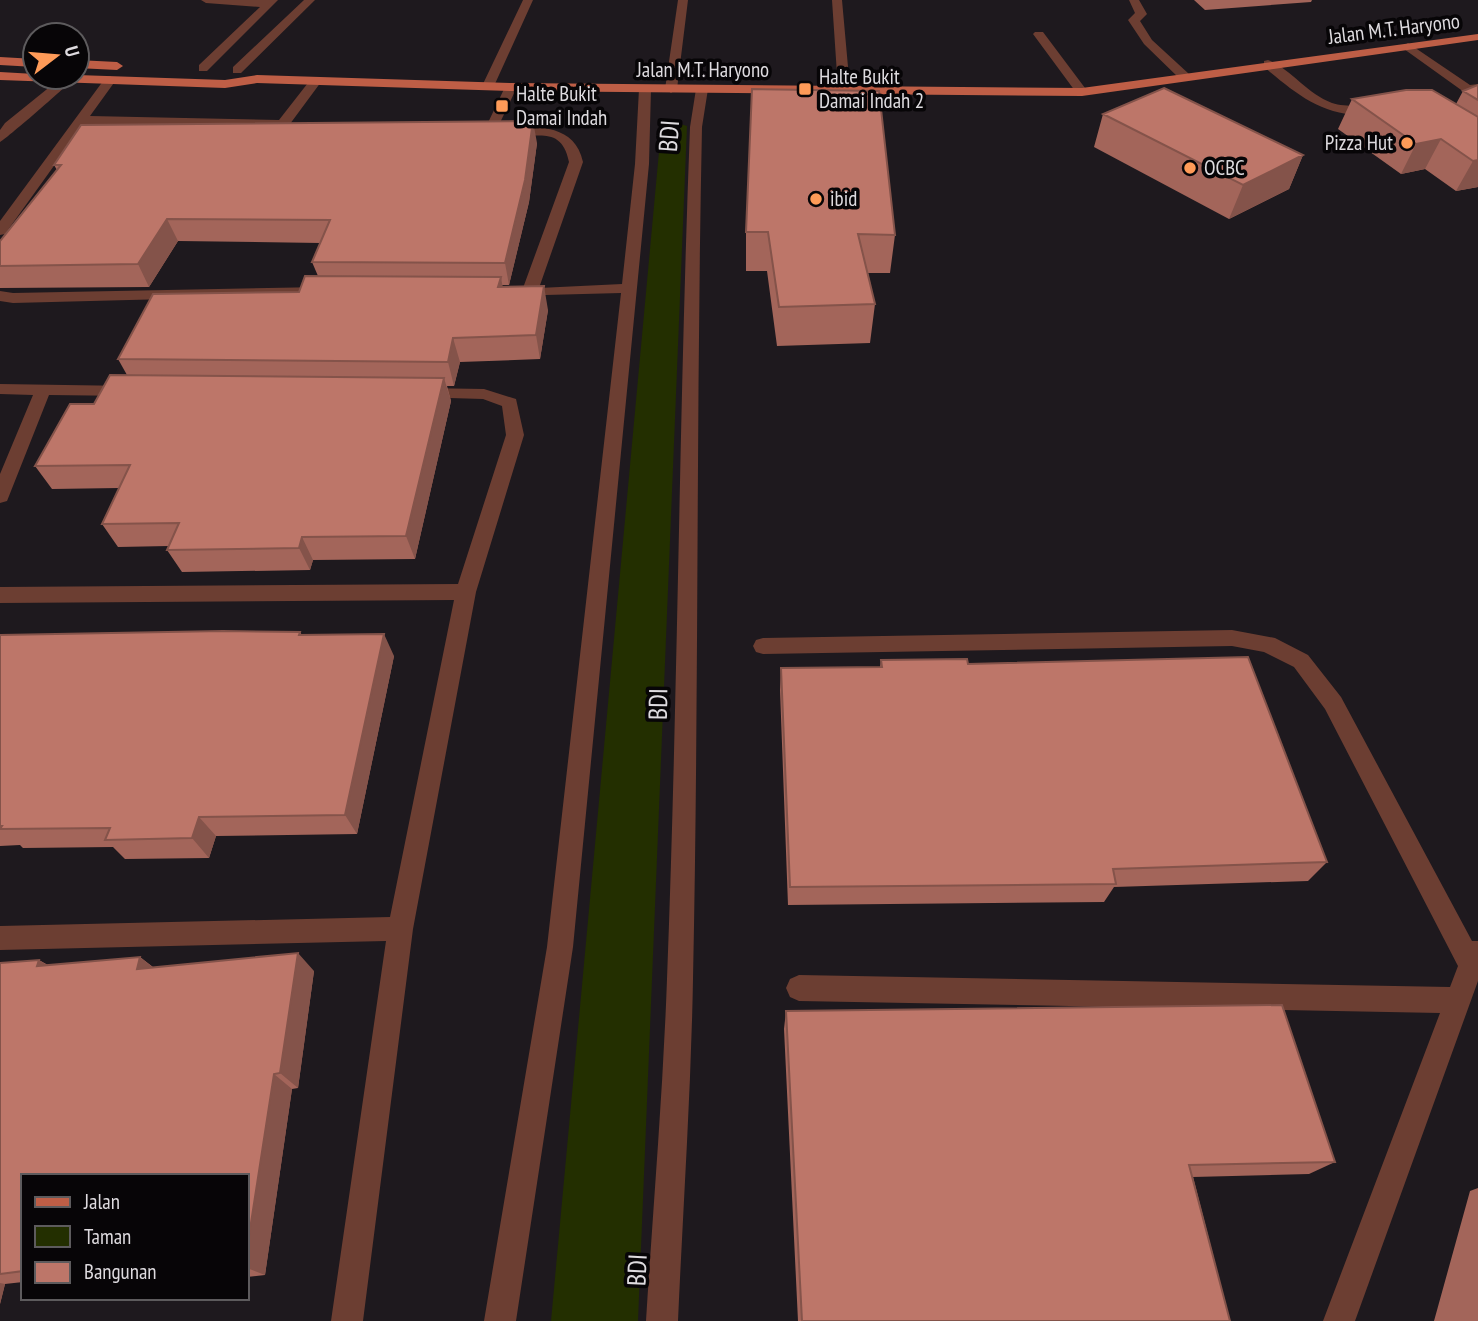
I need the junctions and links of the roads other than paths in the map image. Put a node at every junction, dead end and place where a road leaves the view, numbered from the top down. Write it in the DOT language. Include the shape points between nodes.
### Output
graph roads {
  1 [pos="206,0"];
  2 [pos="310,0"];
  3 [pos="527,0"];
  4 [pos="683,0"];
  5 [pos="837,0"];
  6 [pos="1134,0"];
  7 [pos="271,2"];
  8 [pos="1478,24"];
  9 [pos="1039,34"];
  10 [pos="1478,37"];
  11 [pos="1408,47"];
  12 [pos="1315,58"];
  13 [pos="0,61"];
  14 [pos="21,62"];
  15 [pos="1268,64"];
  16 [pos="91,65"];
  17 [pos="133,66"];
  18 [pos="189,68"];
  19 [pos="202,68"];
  20 [pos="237,70"];
  21 [pos="0,76"];
  22 [pos="21,77"];
  23 [pos="1185,77"];
  24 [pos="257,79"];
  25 [pos="91,80"];
  26 [pos="110,80"];
  27 [pos="190,82"];
  28 [pos="315,82"];
  29 [pos="225,84"];
  30 [pos="488,86"];
  31 [pos="511,87"];
  32 [pos="1478,88"];
  33 [pos="645,89"];
  34 [pos="671,89"];
  35 [pos="702,89"];
  36 [pos="844,89"];
  37 [pos="52,91"];
  38 [pos="1082,92"];
  39 [pos="1389,111"];
  40 [pos="79,120"];
  41 [pos="0,138"];
  42 [pos="0,231"];
  43 [pos="627,288"];
  44 [pos="340,292"];
  45 [pos="488,293"];
  46 [pos="529,293"];
  47 [pos="0,296"];
  48 [pos="0,389"];
  49 [pos="43,390"];
  50 [pos="153,391"];
  51 [pos="402,393"];
  52 [pos="0,496"];
  53 [pos="466,592"];
  54 [pos="0,596"];
  55 [pos="763,646"];
  56 [pos="400,929"];
  57 [pos="0,938"];
  58 [pos="1475,956"];
  59 [pos="799,988"];
  60 [pos="1458,1000"];
  61 [pos="347,1321"];
  62 [pos="500,1321"];
  63 [pos="662,1321"];
  64 [pos="1339,1321"];
  1 -- 7 [label="street"];
  2 -- 20 [label="street"];
  3 -- 30 [label="street"];
  4 -- 34 [label="street"];
  5 -- 36 [label="street"];
  6 -- 23 [label="street" via="1141,14 1133,20 1148,42"];
  7 -- 19 [label="street"];
  8 -- 12 [label="main road, Jalan M.T. Haryono" via="1328,50"];
  9 -- 38 [label="street"];
  10 -- 11 [label="main road, Jalan M.T. Haryono"];
  11 -- 12 [label="main road, Jalan M.T. Haryono"];
  11 -- 32 [label="street" via="1468,89"];
  12 -- 15 [label="main road, Jalan M.T. Haryono"];
  13 -- 14 [label="main road"];
  15 -- 23 [label="main road, Jalan M.T. Haryono"];
  15 -- 39 [label="street" via="1322,106"];
  16 -- 17 [label="main road"];
  18 -- 19 [label="main road, Jalan M.T. Haryono"];
  19 -- 20 [label="main road, Jalan M.T. Haryono"];
  19 -- 27 [label="main road"];
  20 -- 24 [label="main road, Jalan M.T. Haryono"];
  20 -- 29 [label="main road"];
  21 -- 22 [label="main road, Jalan M.T. Haryono"];
  23 -- 38 [label="main road, Jalan M.T. Haryono"];
  24 -- 28 [label="main road, Jalan M.T. Haryono"];
  24 -- 29 [label="main road, Jalan M.T. Haryono"];
  25 -- 26 [label="main road, Jalan M.T. Haryono"];
  26 -- 27 [label="main road, Jalan M.T. Haryono"];
  26 -- 40 [label="street"];
  27 -- 29 [label="main road, Jalan M.T. Haryono"];
  28 -- 30 [label="main road, Jalan M.T. Haryono"];
  28 -- 40 [label="street" via="289,125"];
  30 -- 31 [label="main road, Jalan M.T. Haryono"];
  31 -- 33 [label="main road, Jalan M.T. Haryono"];
  31 -- 46 [label="street" via="484,129 547,133 568,138 576,148 576,162"];
  33 -- 34 [label="main road, Jalan M.T. Haryono"];
  33 -- 43 [label="street" via="642,164"];
  34 -- 35 [label="main road, Jalan M.T. Haryono"];
  35 -- 36 [label="main road, Jalan M.T. Haryono"];
  35 -- 63 [label="street, BDI" via="696,127 688,365 680,983"];
  36 -- 38 [label="main road, Jalan M.T. Haryono"];
  37 -- 41 [label="street"];
  40 -- 42 [label="street"];
  43 -- 46 [label="street"];
  43 -- 62 [label="street" via="560,947"];
  44 -- 47 [label="street"];
  45 -- 46 [label="street"];
  48 -- 49 [label="street"];
  49 -- 50 [label="street"];
  49 -- 52 [label="street"];
  51 -- 53 [label="street" via="484,394 510,403 515,435"];
  53 -- 54 [label="street"];
  53 -- 56 [label="street"];
  55 -- 58 [label="street" via="1232,638 1268,644 1301,661 1333,703"];
  56 -- 57 [label="street"];
  56 -- 61 [label="street"];
  58 -- 60 [label="street"];
  59 -- 60 [label="street"];
  60 -- 64 [label="street"];
}
